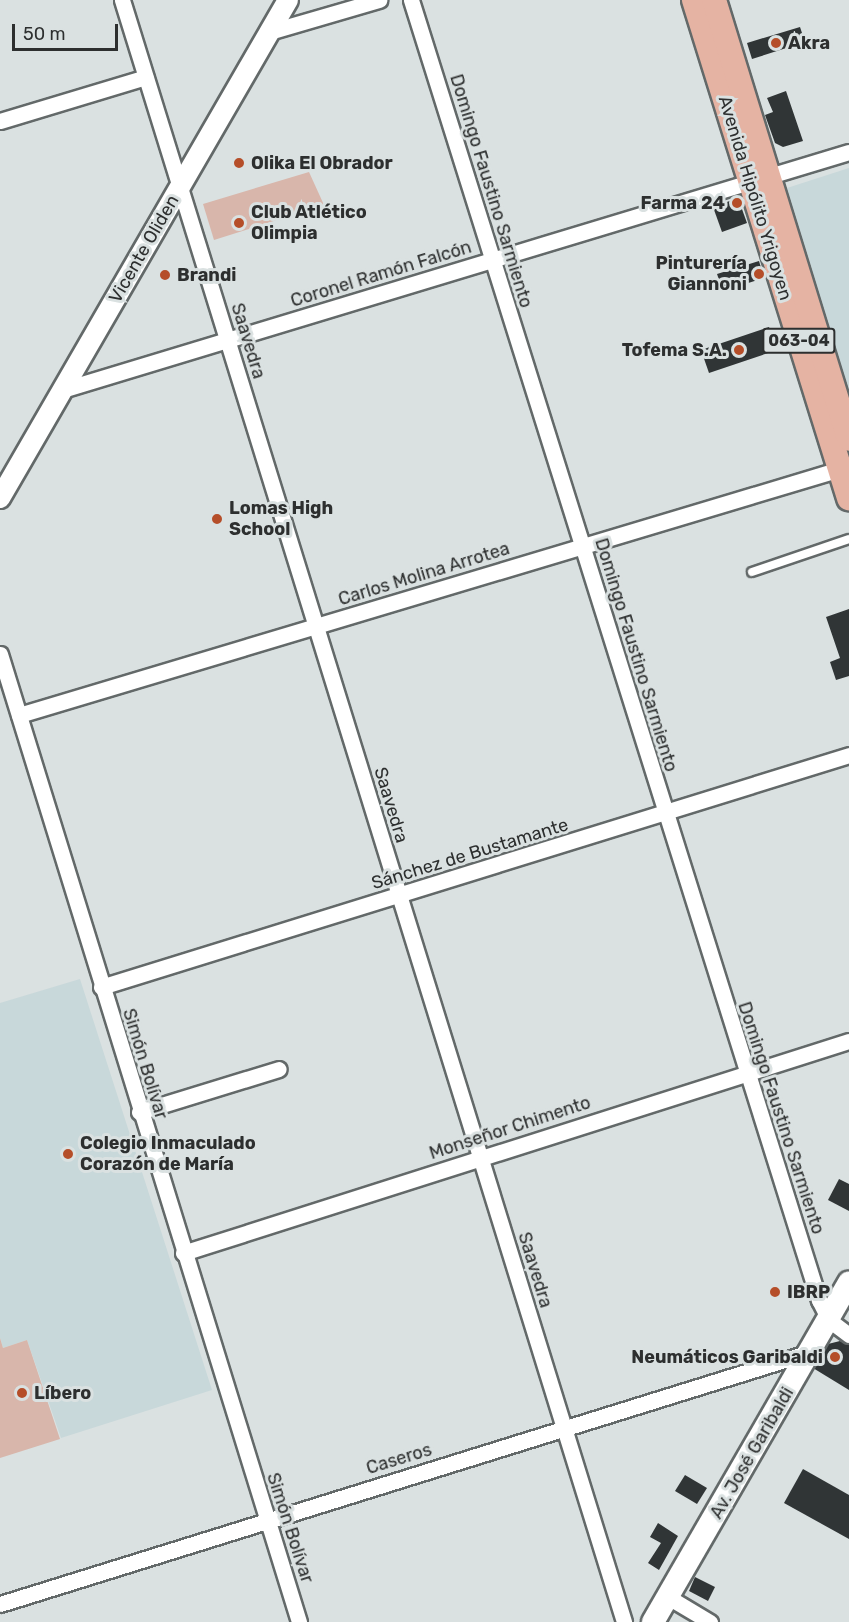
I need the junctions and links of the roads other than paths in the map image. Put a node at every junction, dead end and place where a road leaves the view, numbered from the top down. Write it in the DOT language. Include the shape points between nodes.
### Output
graph roads {
  1 [pos="122,0"];
  2 [pos="288,0"];
  3 [pos="379,0"];
  4 [pos="411,0"];
  5 [pos="694,0"];
  6 [pos="714,0"];
  7 [pos="269,32"];
  8 [pos="146,77"];
  9 [pos="0,122"];
  10 [pos="849,152"];
  11 [pos="760,180"];
  12 [pos="179,188"];
  13 [pos="493,260"];
  14 [pos="228,341"];
  15 [pos="62,390"];
  16 [pos="849,439"];
  17 [pos="840,469"];
  18 [pos="0,498"];
  19 [pos="849,498"];
  20 [pos="849,539"];
  21 [pos="582,546"];
  22 [pos="753,572"];
  23 [pos="317,627"];
  24 [pos="0,654"];
  25 [pos="19,715"];
  26 [pos="849,755"];
  27 [pos="665,814"];
  28 [pos="398,897"];
  29 [pos="101,987"];
  30 [pos="849,1041"];
  31 [pos="279,1069"];
  32 [pos="746,1073"];
  33 [pos="139,1112"];
  34 [pos="482,1158"];
  35 [pos="183,1252"];
  36 [pos="849,1283"];
  37 [pos="829,1320"];
  38 [pos="849,1335"];
  39 [pos="810,1352"];
  40 [pos="562,1428"];
  41 [pos="267,1521"];
  42 [pos="668,1597"];
  43 [pos="0,1604"];
  44 [pos="299,1622"];
  45 [pos="624,1622"];
  46 [pos="653,1622"];
  47 [pos="710,1622"];
  1 -- 8 [label="street, Saavedra"];
  2 -- 7 [label="street, Vicente Oliden"];
  3 -- 7 [label="street"];
  4 -- 13 [label="street, Domingo Faustino Sarmiento"];
  5 -- 11 [label="main road, Avenida Hipólito Yrigoyen / 063-04"];
  6 -- 11 [label="main road, Avenida Hipólito Yrigoyen / 063-04"];
  7 -- 12 [label="street, Vicente Oliden"];
  8 -- 9 [label="street"];
  8 -- 12 [label="street, Saavedra"];
  10 -- 11 [label="street, Coronel Ramón Falcón"];
  11 -- 13 [label="street, Coronel Ramón Falcón"];
  11 -- 16 [label="main road, Avenida Hipólito Yrigoyen / 063-04"];
  11 -- 17 [label="main road, Avenida Hipólito Yrigoyen / 063-04"];
  12 -- 14 [label="street, Saavedra"];
  12 -- 15 [label="street, Vicente Oliden"];
  13 -- 14 [label="street, Coronel Ramón Falcón"];
  13 -- 21 [label="street, Domingo Faustino Sarmiento"];
  14 -- 15 [label="street, Coronel Ramón Falcón"];
  14 -- 23 [label="street, Saavedra"];
  15 -- 18 [label="street, Vicente Oliden"];
  17 -- 19 [label="main road, Avenida Hipólito Yrigoyen / 063-04"];
  17 -- 21 [label="street, Carlos Molina Arrotea"];
  20 -- 22 [label="lane"];
  21 -- 23 [label="street, Carlos Molina Arrotea"];
  21 -- 27 [label="street, Domingo Faustino Sarmiento"];
  23 -- 25 [label="street, Carlos Molina Arrotea"];
  23 -- 28 [label="street, Saavedra"];
  24 -- 25 [label="street, Simón Bolívar"];
  25 -- 29 [label="street, Simón Bolívar"];
  26 -- 27 [label="street, Sánchez de Bustamante"];
  27 -- 28 [label="street, Sánchez de Bustamante"];
  27 -- 32 [label="street, Domingo Faustino Sarmiento"];
  28 -- 29 [label="street, Sánchez de Bustamante"];
  28 -- 34 [label="street, Saavedra"];
  29 -- 33 [label="street, Simón Bolívar"];
  30 -- 32 [label="street, Monseñor Chimento"];
  31 -- 33 [label="street"];
  32 -- 34 [label="street, Monseñor Chimento"];
  32 -- 37 [label="street, Domingo Faustino Sarmiento"];
  33 -- 35 [label="street, Simón Bolívar"];
  34 -- 35 [label="street, Monseñor Chimento"];
  34 -- 40 [label="street, Saavedra"];
  35 -- 41 [label="street, Simón Bolívar"];
  36 -- 37 [label="main road, Av. José Garibaldi"];
  37 -- 38 [label="street"];
  37 -- 39 [label="main road, Av. José Garibaldi"];
  39 -- 40 [label="street, Caseros"];
  39 -- 42 [label="main road, Av. José Garibaldi"];
  40 -- 41 [label="street, Caseros"];
  40 -- 45 [label="street, Saavedra"];
  41 -- 43 [label="street, Caseros"];
  41 -- 44 [label="street, Simón Bolívar"];
  42 -- 46 [label="main road, Av. José Garibaldi"];
  42 -- 47 [label="street"];
}
